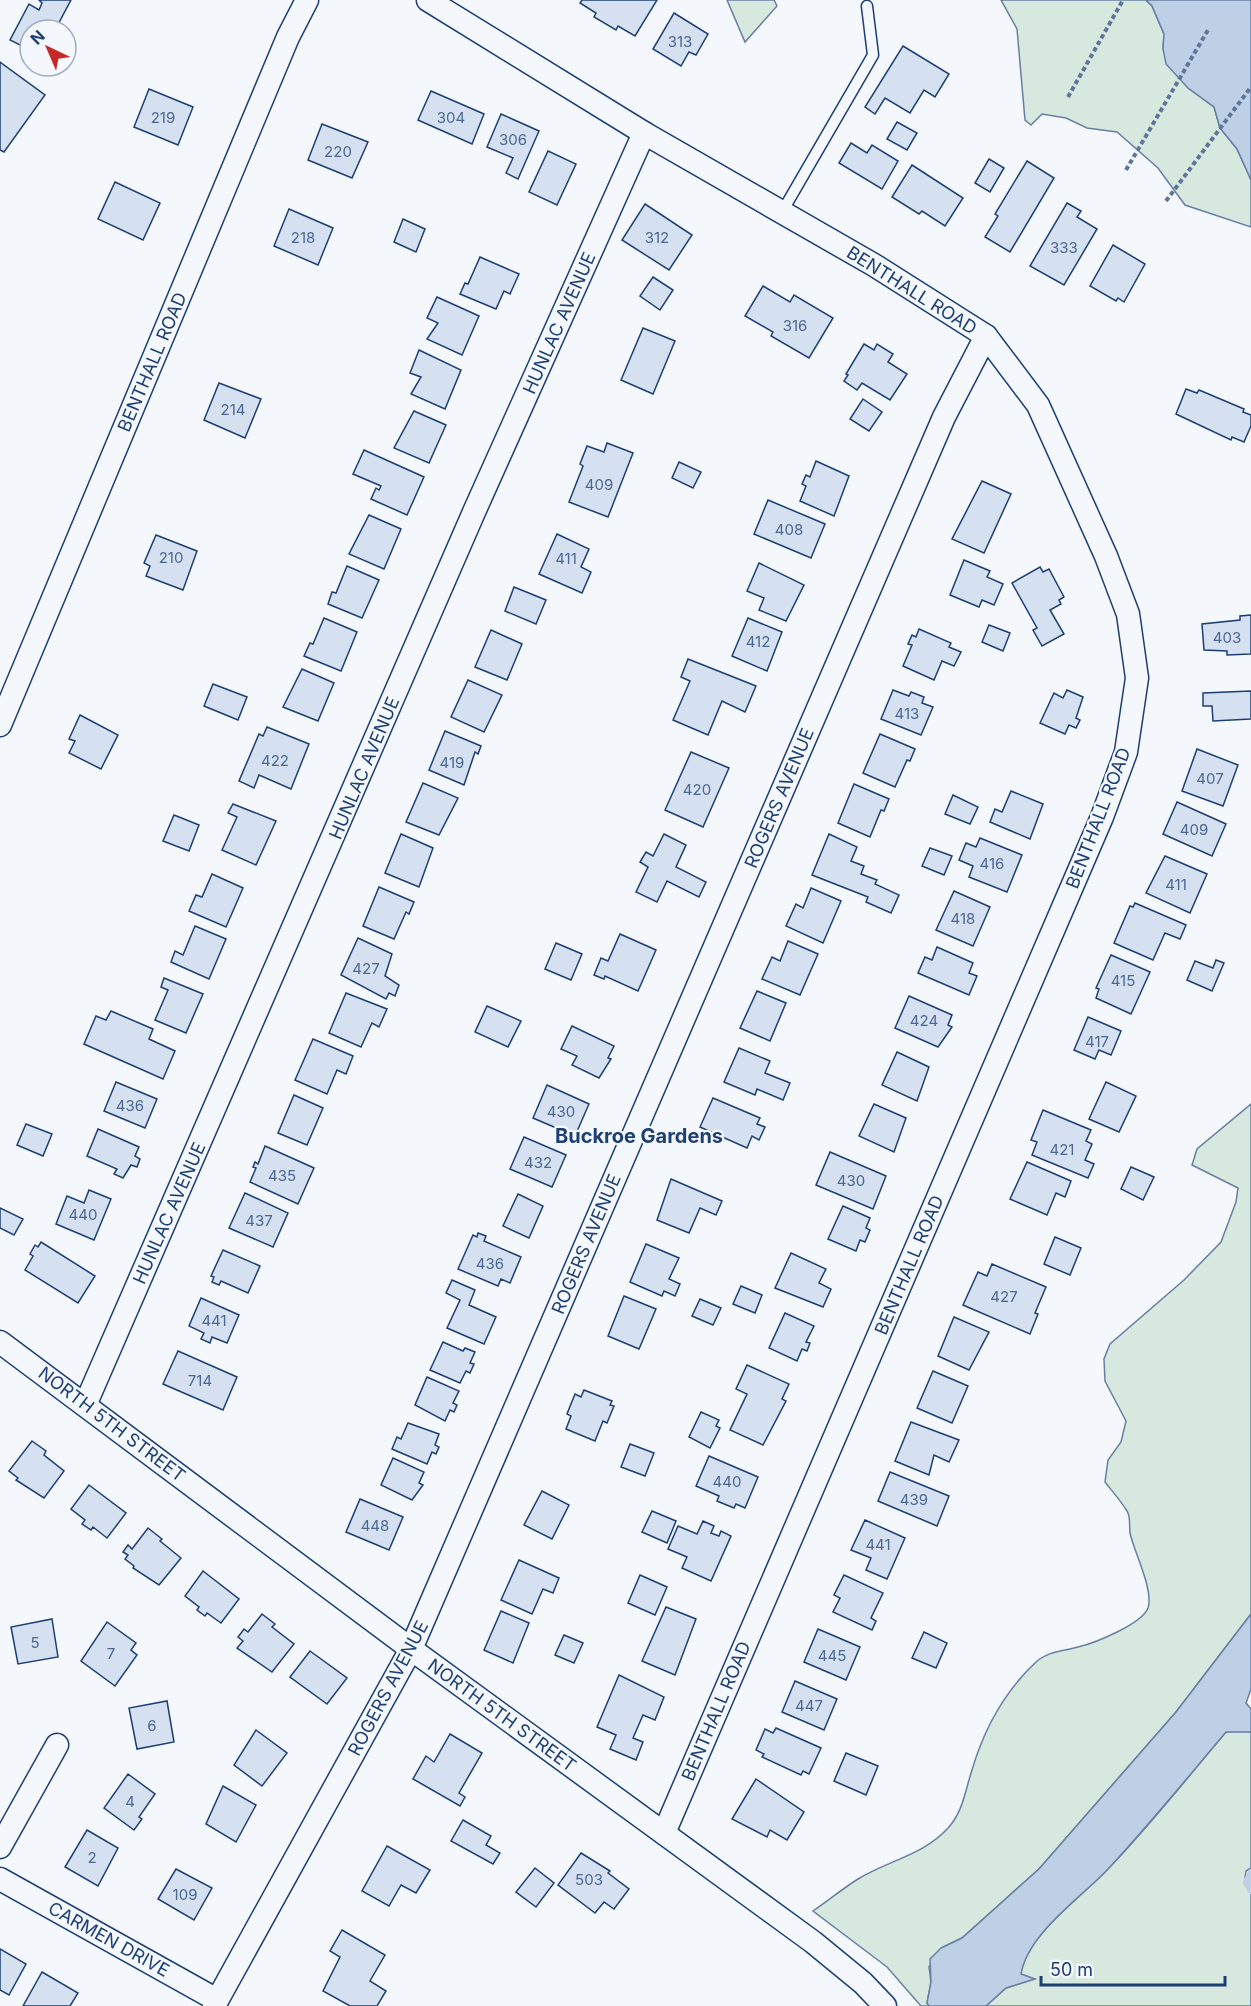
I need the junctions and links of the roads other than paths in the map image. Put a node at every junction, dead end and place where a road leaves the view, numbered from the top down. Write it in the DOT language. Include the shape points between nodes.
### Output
graph roads {
  1 [pos="307,0"];
  2 [pos="428,0"];
  3 [pos="867,6"];
  4 [pos="644,133"];
  5 [pos="782,212"];
  6 [pos="986,336"];
  7 [pos="0,725"];
  8 [pos="0,1342"];
  9 [pos="86,1403"];
  10 [pos="411,1649"];
  11 [pos="57,1745"];
  12 [pos="664,1833"];
  13 [pos="0,1847"];
  14 [pos="0,1879"];
  15 [pos="215,2003"];
  16 [pos="885,2006"];
  1 -- 7 [label="street, BENTHALL ROAD" via="288,37"];
  2 -- 4 [label="street, BENTHALL ROAD"];
  3 -- 5 [label="lane" via="873,55"];
  4 -- 5 [label="street, BENTHALL ROAD"];
  4 -- 9 [label="street, HUNLAC AVENUE" via="474,512"];
  5 -- 6 [label="street, BENTHALL ROAD"];
  6 -- 10 [label="street, ROGERS AVENUE" via="944,417"];
  6 -- 12 [label="street, BENTHALL ROAD" via="1038,405 1128,614 1137,678 1126,752 1097,828"];
  8 -- 9 [label="street, NORTH 5TH STREET"];
  9 -- 10 [label="street, NORTH 5TH STREET"];
  10 -- 12 [label="street, NORTH 5TH STREET"];
  10 -- 15 [label="street, ROGERS AVENUE"];
  11 -- 13 [label="street"];
  12 -- 16 [label="street, NORTH 5TH STREET" via="813,1942"];
  14 -- 15 [label="street, CARMEN DRIVE"];
}
